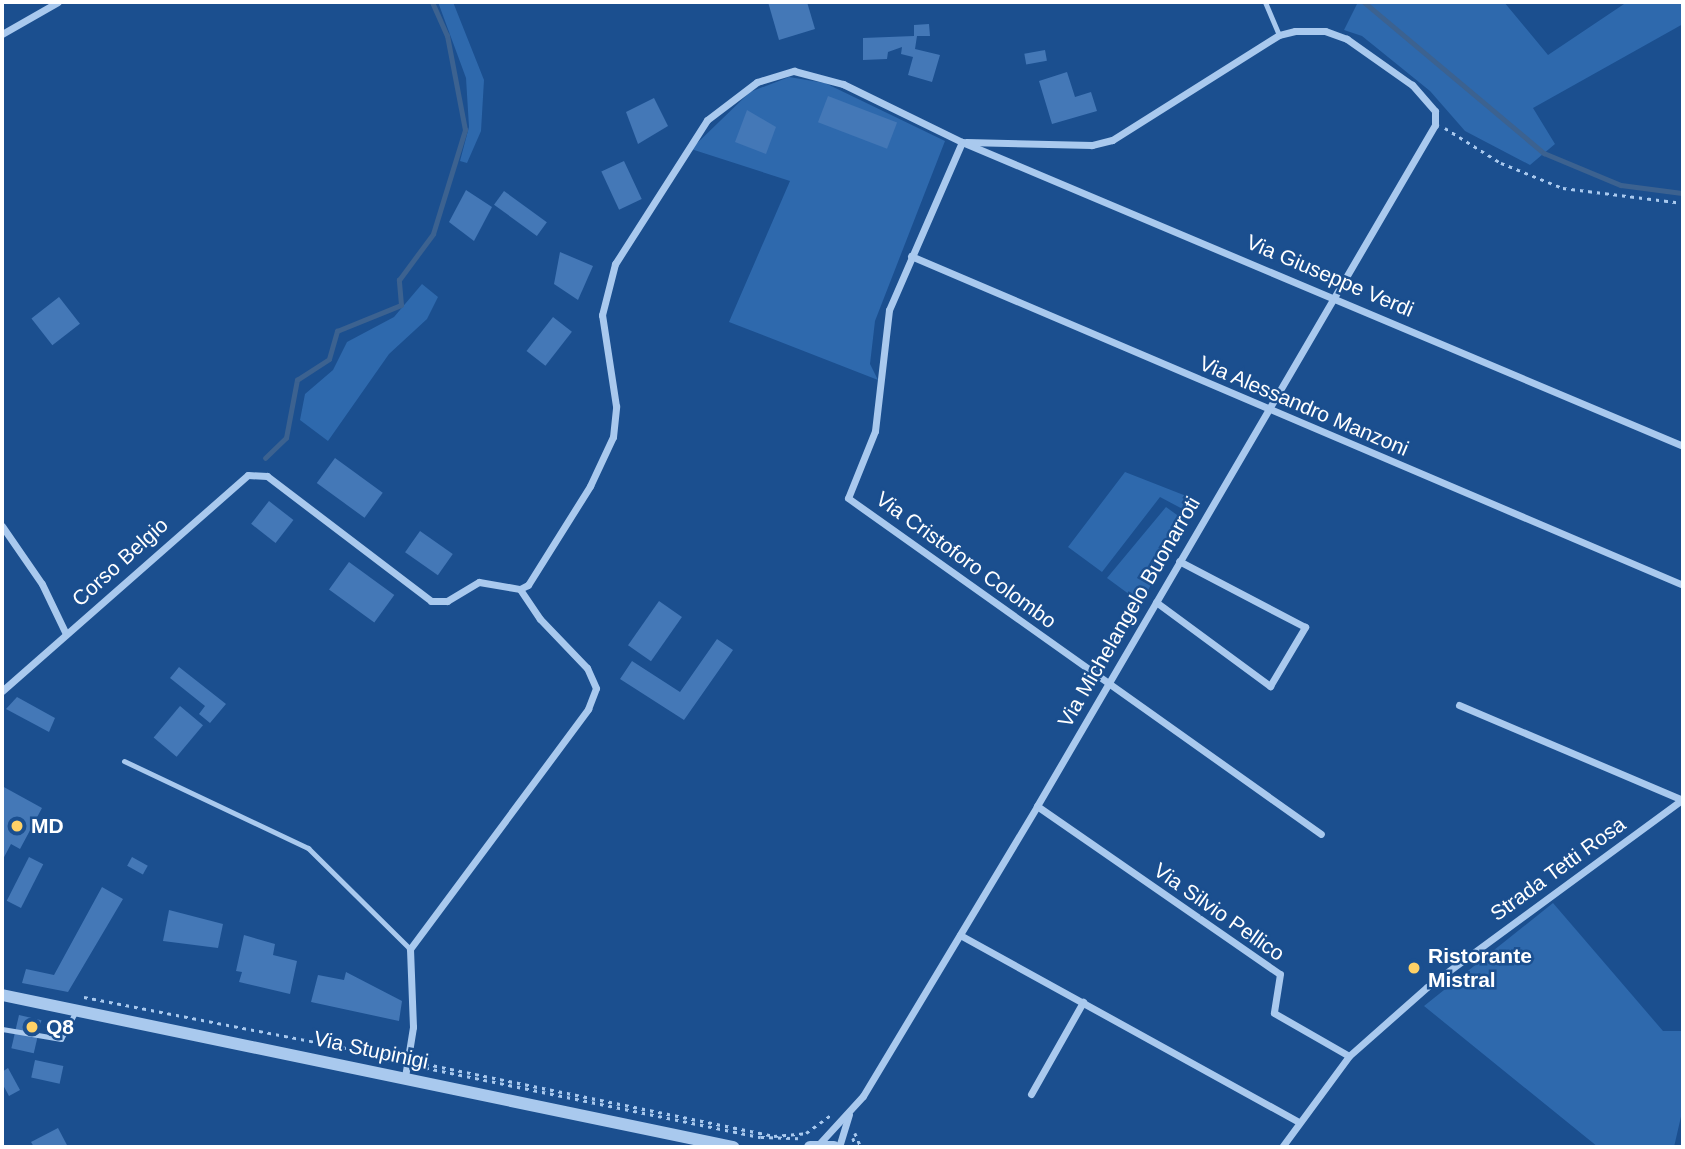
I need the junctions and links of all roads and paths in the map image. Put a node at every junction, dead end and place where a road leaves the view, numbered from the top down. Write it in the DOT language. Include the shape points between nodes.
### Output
graph roads {
  1 [pos="58,2"];
  2 [pos="1265,2"];
  3 [pos="2,34"];
  4 [pos="1279,35"];
  5 [pos="1435,125"];
  6 [pos="962,142"];
  7 [pos="1683,204"];
  8 [pos="911,256"];
  9 [pos="1332,296"];
  10 [pos="1266,410"];
  11 [pos="1683,446"];
  12 [pos="2,526"];
  13 [pos="1180,561"];
  14 [pos="1683,585"];
  15 [pos="520,589"];
  16 [pos="1156,602"];
  17 [pos="65,634"];
  18 [pos="1109,684"];
  19 [pos="2,691"];
  20 [pos="1459,705"];
  21 [pos="124,761"];
  22 [pos="1683,800"];
  23 [pos="1037,806"];
  24 [pos="1321,834"];
  25 [pos="960,934"];
  26 [pos="410,948"];
  27 [pos="2,995"];
  28 [pos="76,1002"];
  29 [pos="1083,1002"];
  30 [pos="2,1029"];
  31 [pos="1349,1056"];
  32 [pos="408,1067"];
  33 [pos="1031,1094"];
  34 [pos="845,1121"];
  35 [pos="1299,1122"];
  36 [pos="691,1143"];
  37 [pos="814,1146"];
  38 [pos="733,1147"];
  39 [pos="834,1147"];
  40 [pos="839,1147"];
  41 [pos="858,1147"];
  42 [pos="1282,1147"];
  1 -- 3 [label="street"];
  2 -- 4 [label="lane"];
  4 -- 5 [label="street" via="1325,30 1348,39 1427,97"];
  4 -- 6 [label="street" via="1112,140 1092,145"];
  5 -- 7 [label="path" via="1501,163 1563,188"];
  5 -- 9 [label="street, Via Michelangelo Buonarroti"];
  6 -- 8 [label="street, Via Cristoforo Colombo"];
  6 -- 9 [label="street, Via Giuseppe Verdi"];
  6 -- 15 [label="street" via="843,84 794,71 757,82 707,120 607,283 603,333 614,390 613,437 552,551 533,582"];
  8 -- 10 [label="street, Via Alessandro Manzoni"];
  8 -- 18 [label="street, Via Cristoforo Colombo" via="889,310 875,431 848,498"];
  9 -- 10 [label="street, Via Michelangelo Buonarroti"];
  9 -- 11 [label="street, Via Giuseppe Verdi"];
  10 -- 13 [label="street, Via Michelangelo Buonarroti"];
  10 -- 14 [label="street, Via Alessandro Manzoni"];
  12 -- 17 [label="street" via="37,575"];
  13 -- 16 [label="street, Via Michelangelo Buonarroti"];
  13 -- 16 [label="street" via="1305,627 1270,686"];
  15 -- 17 [label="street, Corso Belgio" via="479,582 447,601 431,601 267,477 239,479"];
  15 -- 26 [label="street" via="540,619 587,668 596,688 588,709"];
  16 -- 18 [label="street, Via Michelangelo Buonarroti"];
  17 -- 19 [label="street, Corso Belgio"];
  18 -- 23 [label="street, Via Michelangelo Buonarroti"];
  18 -- 24 [label="street, Via Cristoforo Colombo"];
  20 -- 22 [label="street"];
  21 -- 26 [label="lane" via="308,848"];
  22 -- 31 [label="street, Strada Tetti Rosa" via="1427,987"];
  23 -- 25 [label="street, Via Michelangelo Buonarroti"];
  23 -- 31 [label="street, Via Silvio Pellico" via="1280,974 1275,1013"];
  25 -- 29 [label="street"];
  25 -- 34 [label="street, Via Michelangelo Buonarroti"];
  26 -- 32 [label="street"];
  27 -- 28 [label="street, Via Stupinigi"];
  28 -- 30 [label="lane" via="61,1039"];
  28 -- 32 [label="street, Via Stupinigi"];
  28 -- 32 [label="path"];
  29 -- 33 [label="street"];
  29 -- 35 [label="street"];
  31 -- 35 [label="street, Strada Tetti Rosa"];
  32 -- 34 [label="path" via="761,1137 793,1140 812,1133 830,1116"];
  32 -- 36 [label="street, Via Stupinigi"];
  34 -- 37 [label="street, Via Michelangelo Buonarroti"];
  34 -- 40 [label="street, Via Michelangelo Buonarroti"];
  34 -- 41 [label="path"];
  35 -- 42 [label="street, Strada Tetti Rosa"];
  36 -- 38 [label="street, Via Stupinigi"];
  37 -- 39 [label="street"];
}
